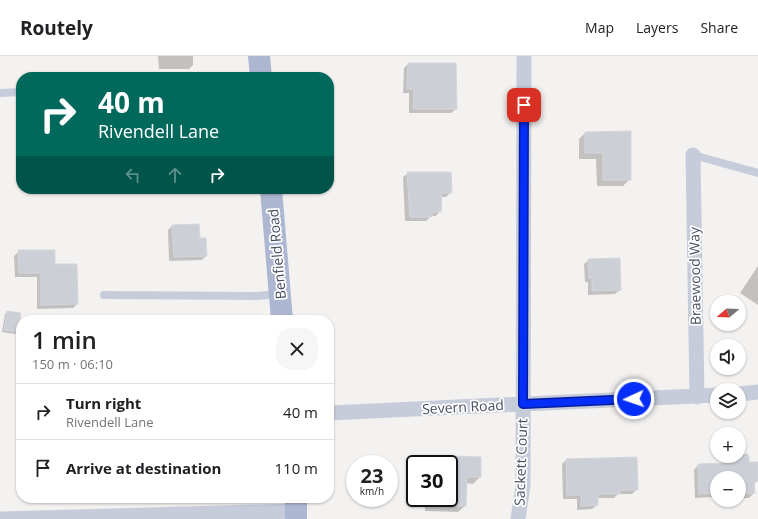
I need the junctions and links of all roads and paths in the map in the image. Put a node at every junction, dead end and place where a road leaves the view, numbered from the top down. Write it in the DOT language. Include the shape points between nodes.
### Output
graph roads {
  1 [pos="259,56"];
  2 [pos="524,56"];
  3 [pos="261,72"];
  4 [pos="16,92"];
  5 [pos="0,93"];
  6 [pos="692,155"];
  7 [pos="758,173"];
  8 [pos="271,194"];
  9 [pos="280,294"];
  10 [pos="104,295"];
  11 [pos="282,315"];
  12 [pos="758,392"];
  13 [pos="746,393"];
  14 [pos="710,396"];
  15 [pos="697,397"];
  16 [pos="523,404"];
  17 [pos="334,413"];
  18 [pos="296,509"];
  19 [pos="8,519"];
  20 [pos="518,519"];
  1 -- 3 [label="main road"];
  2 -- 16 [label="street, Sackett Court"];
  4 -- 5 [label="lane"];
  6 -- 7 [label="lane"];
  6 -- 15 [label="street, Braewood Way"];
  8 -- 9 [label="main road, Benfield Road"];
  9 -- 10 [label="lane"];
  9 -- 11 [label="main road, Benfield Road"];
  12 -- 13 [label="street"];
  14 -- 15 [label="street, Severn Road"];
  15 -- 16 [label="street, Severn Road"];
  16 -- 17 [label="street, Severn Road"];
  16 -- 20 [label="street, Sackett Court" via="523,486"];
  18 -- 19 [label="street"];
}
